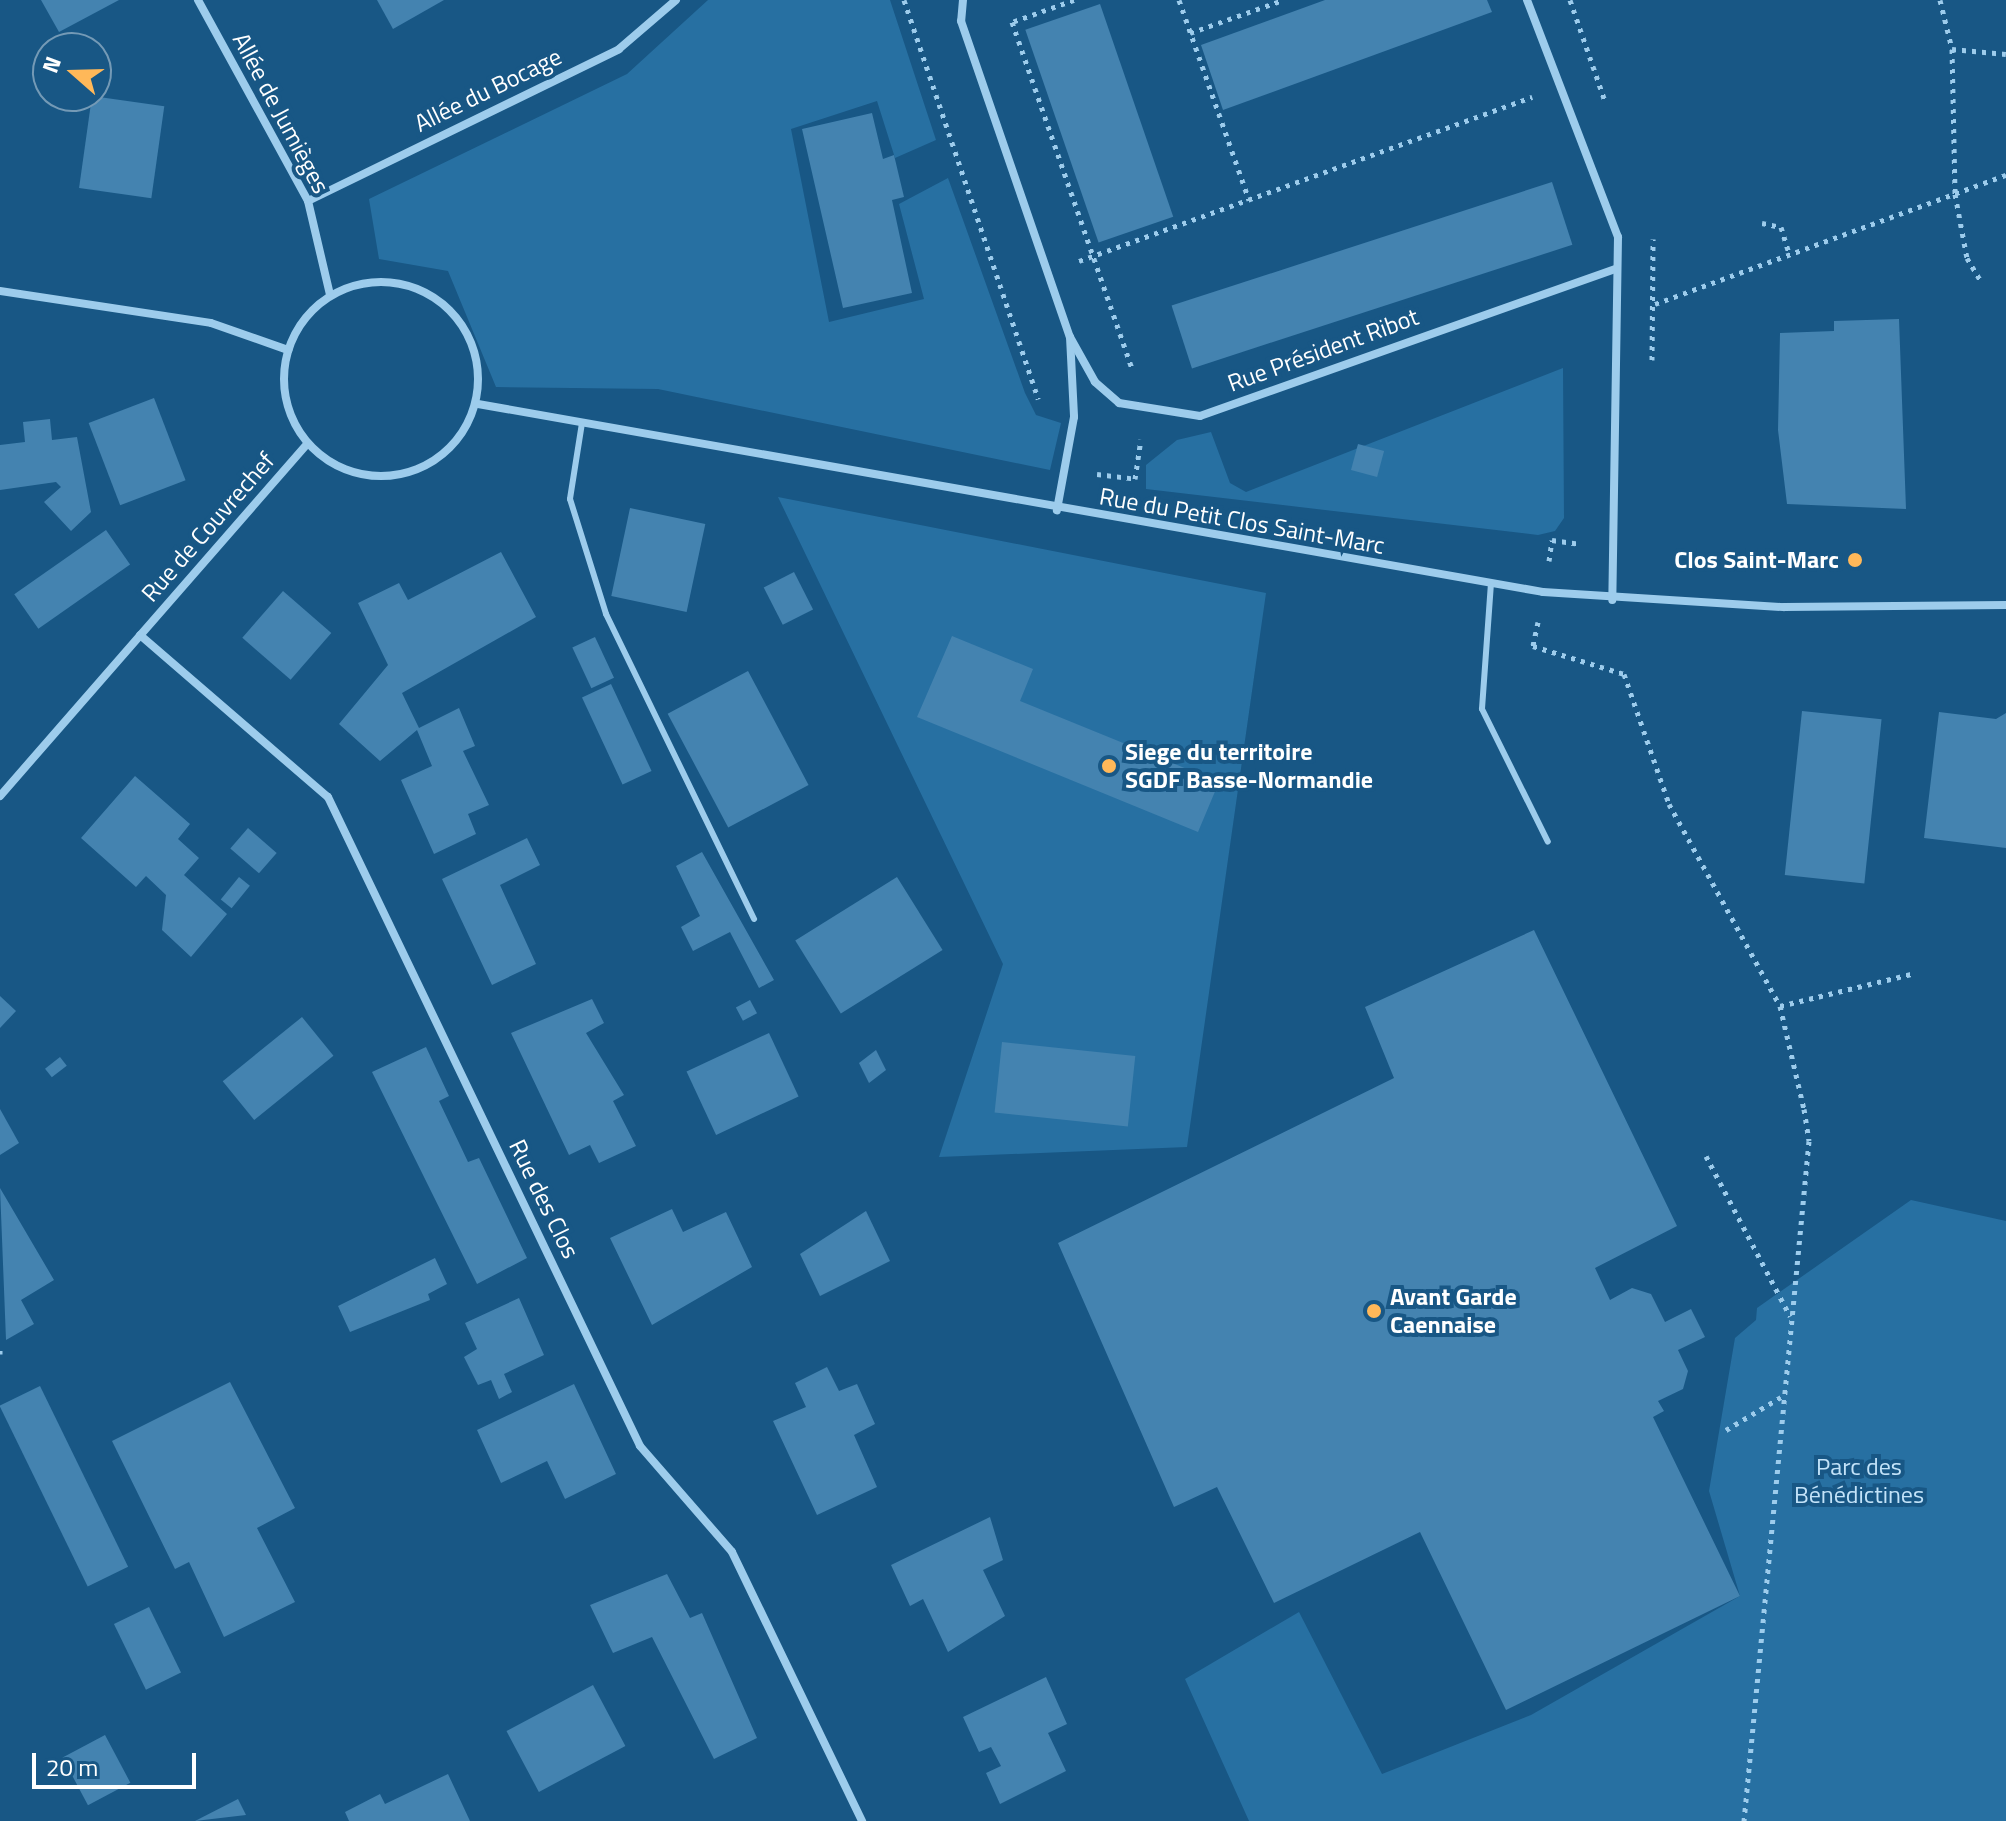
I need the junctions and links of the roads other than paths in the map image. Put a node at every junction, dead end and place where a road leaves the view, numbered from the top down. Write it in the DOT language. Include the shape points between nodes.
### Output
graph roads {
  1 [pos="198,0"];
  2 [pos="676,0"];
  3 [pos="963,0"];
  4 [pos="1527,0"];
  5 [pos="308,201"];
  6 [pos="1617,268"];
  7 [pos="0,291"];
  8 [pos="330,295"];
  9 [pos="1070,337"];
  10 [pos="288,350"];
  11 [pos="478,404"];
  12 [pos="582,423"];
  13 [pos="307,444"];
  14 [pos="1057,510"];
  15 [pos="1491,583"];
  16 [pos="1612,600"];
  17 [pos="2006,605"];
  18 [pos="140,635"];
  19 [pos="0,796"];
  20 [pos="1548,842"];
  21 [pos="754,919"];
  22 [pos="858,1819"];
  1 -- 5 [label="street, Allée de Jumièges"];
  2 -- 5 [label="street, Allée du Bocage" via="619,49"];
  3 -- 9 [label="street, Rue Président Ribot" via="961,21"];
  4 -- 6 [label="street" via="1618,237"];
  5 -- 8 [label="street, Allée de Jumièges"];
  6 -- 9 [label="street, Rue Président Ribot" via="1200,416 1119,403 1095,382"];
  6 -- 16 [label="street"];
  7 -- 10 [label="street" via="211,323"];
  8 -- 10 [label="street" via="304,318"];
  8 -- 11 [label="street" via="361,283 396,282 441,302 471,343"];
  9 -- 14 [label="street, Rue Président Ribot" via="1074,417"];
  10 -- 13 [label="street" via="283,383"];
  11 -- 12 [label="street, Rue du Petit Clos Saint-Marc"];
  11 -- 13 [label="street, Rue de Couvrechef" via="440,457 410,472 376,477 344,469"];
  12 -- 14 [label="street, Rue du Petit Clos Saint-Marc"];
  12 -- 21 [label="lane" via="570,499 606,614"];
  13 -- 18 [label="street, Rue de Couvrechef"];
  14 -- 15 [label="street, Rue du Petit Clos Saint-Marc"];
  15 -- 16 [label="street, Rue du Petit Clos Saint-Marc"];
  15 -- 20 [label="lane" via="1482,709"];
  16 -- 17 [label="street, Rue du Petit Clos Saint-Marc"];
  18 -- 19 [label="street, Rue de Couvrechef"];
  18 -- 22 [label="street, Rue des Clos" via="328,797 640,1446 732,1552"];
}
